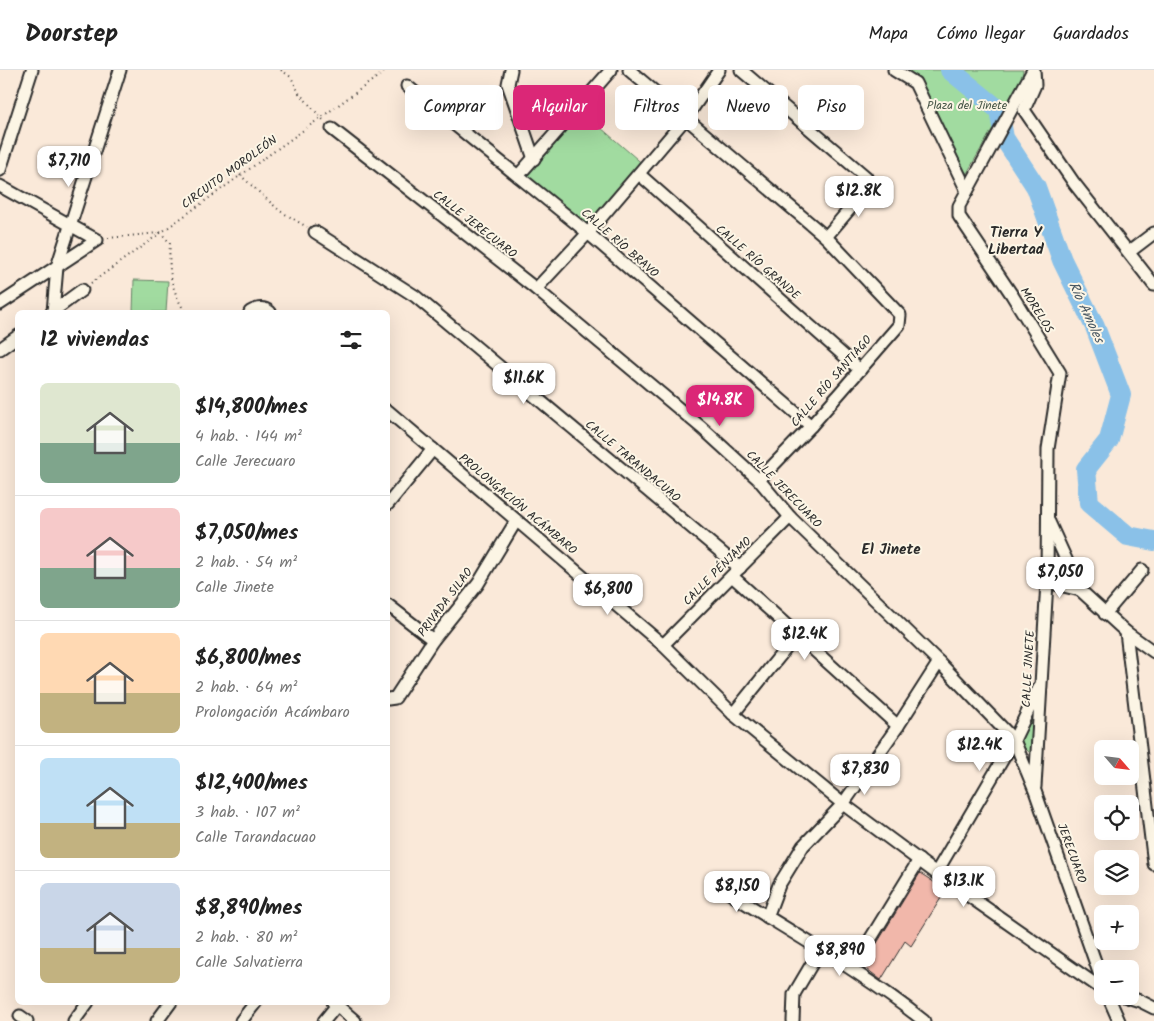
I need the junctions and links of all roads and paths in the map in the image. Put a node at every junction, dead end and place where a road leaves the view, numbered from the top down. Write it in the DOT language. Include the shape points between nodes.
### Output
graph roads {
  1 [pos="32,70"];
  2 [pos="120,70"];
  3 [pos="281,70"];
  4 [pos="387,70"];
  5 [pos="511,70"];
  6 [pos="611,70"];
  7 [pos="628,70"];
  8 [pos="719,70"];
  9 [pos="741,70"];
  10 [pos="894,70"];
  11 [pos="1034,70"];
  12 [pos="646,85"];
  13 [pos="698,101"];
  14 [pos="320,117"];
  15 [pos="698,128"];
  16 [pos="332,129"];
  17 [pos="461,130"];
  18 [pos="676,130"];
  19 [pos="534,158"];
  20 [pos="0,170"];
  21 [pos="639,174"];
  22 [pos="240,175"];
  23 [pos="518,176"];
  24 [pos="0,186"];
  25 [pos="967,191"];
  26 [pos="70,226"];
  27 [pos="160,232"];
  28 [pos="315,232"];
  29 [pos="588,232"];
  30 [pos="1154,233"];
  31 [pos="826,238"];
  32 [pos="97,240"];
  33 [pos="1129,252"];
  34 [pos="58,267"];
  35 [pos="1154,285"];
  36 [pos="536,289"];
  37 [pos="82,290"];
  38 [pos="0,304"];
  39 [pos="53,310"];
  40 [pos="56,310"];
  41 [pos="184,310"];
  42 [pos="15,338"];
  43 [pos="0,349"];
  44 [pos="860,370"];
  45 [pos="390,413"];
  46 [pos="811,426"];
  47 [pos="433,449"];
  48 [pos="759,480"];
  49 [pos="390,502"];
  50 [pos="790,517"];
  51 [pos="1047,518"];
  52 [pos="516,521"];
  53 [pos="1142,570"];
  54 [pos="736,572"];
  55 [pos="1047,582"];
  56 [pos="1080,590"];
  57 [pos="390,606"];
  58 [pos="1105,614"];
  59 [pos="1126,632"];
  60 [pos="796,636"];
  61 [pos="433,640"];
  62 [pos="663,645"];
  63 [pos="1154,652"];
  64 [pos="939,662"];
  65 [pos="1042,681"];
  66 [pos="391,699"];
  67 [pos="733,714"];
  68 [pos="898,726"];
  69 [pos="1014,740"];
  70 [pos="1035,791"];
  71 [pos="843,804"];
  72 [pos="919,860"];
  73 [pos="1154,864"];
  74 [pos="936,873"];
  75 [pos="720,887"];
  76 [pos="767,917"];
  77 [pos="820,950"];
  78 [pos="1095,960"];
  79 [pos="852,969"];
  80 [pos="1094,983"];
  81 [pos="1139,1001"];
  82 [pos="86,1005"];
  83 [pos="169,1005"];
  84 [pos="254,1005"];
  85 [pos="334,1005"];
  86 [pos="336,1005"];
  87 [pos="1112,1005"];
  88 [pos="1154,1008"];
  89 [pos="74,1021"];
  90 [pos="157,1021"];
  91 [pos="241,1021"];
  92 [pos="324,1021"];
  93 [pos="355,1021"];
  94 [pos="793,1021"];
  95 [pos="924,1021"];
  96 [pos="1119,1021"];
  1 -- 20 [label="street"];
  2 -- 26 [label="street"];
  3 -- 14 [label="path" via="291,77 299,93"];
  4 -- 14 [label="path, CIRCUITO MOROLEÓN"];
  5 -- 19 [label="street" via="508,84"];
  6 -- 19 [label="street"];
  7 -- 12 [label="street"];
  8 -- 13 [label="street"];
  9 -- 31 [label="street" via="866,177 869,183 865,191"];
  10 -- 25 [label="street" via="915,83"];
  11 -- 25 [label="street, MORELOS"];
  11 -- 33 [label="street" via="1035,86 1024,110 1074,184"];
  14 -- 16 [label="path"];
  14 -- 22 [label="path, CIRCUITO MOROLEÓN"];
  15 -- 31 [label="street"];
  16 -- 36 [label="street, CALLE JERECUARO"];
  17 -- 23 [label="street, CALLE RÍO BRAVO"];
  18 -- 21 [label="street"];
  19 -- 23 [label="street"];
  21 -- 29 [label="street"];
  21 -- 44 [label="street, CALLE RÍO GRANDE"];
  22 -- 27 [label="path, CIRCUITO MOROLEÓN"];
  22 -- 28 [label="path" via="280,211"];
  23 -- 29 [label="street, CALLE RÍO BRAVO"];
  24 -- 26 [label="street"];
  25 -- 51 [label="street, MORELOS" via="959,206 959,216 1060,373 1048,449"];
  26 -- 32 [label="street"];
  26 -- 34 [label="street"];
  27 -- 32 [label="path"];
  27 -- 37 [label="path, CIRCUITO MOROLEÓN"];
  27 -- 41 [label="path" via="170,243 170,276"];
  28 -- 54 [label="street, CALLE TARANDACUAO" via="415,296"];
  29 -- 36 [label="street"];
  29 -- 46 [label="street, CALLE RÍO BRAVO"];
  30 -- 33 [label="street"];
  31 -- 44 [label="street, CALLE RÍO SANTIAGO" via="900,315 899,324"];
  32 -- 34 [label="street"];
  33 -- 35 [label="street"];
  34 -- 38 [label="street"];
  34 -- 39 [label="street"];
  36 -- 48 [label="street, CALLE JERECUARO"];
  37 -- 40 [label="street"];
  42 -- 43 [label="street"];
  44 -- 46 [label="street, CALLE RÍO SANTIAGO"];
  45 -- 47 [label="street, PROLONGACIÓN ACÁMBARO"];
  46 -- 48 [label="street, CALLE RÍO SANTIAGO"];
  47 -- 49 [label="street"];
  47 -- 52 [label="street, PROLONGACIÓN ACÁMBARO"];
  48 -- 50 [label="street, CALLE JERECUARO"];
  50 -- 54 [label="street, CALLE PÉNJAMO"];
  50 -- 64 [label="street, CALLE JERECUARO"];
  51 -- 55 [label="street, CALLE JINETE"];
  51 -- 56 [label="street"];
  52 -- 61 [label="street, PRIVADA SILAO" via="478,584"];
  52 -- 62 [label="street, PROLONGACIÓN ACÁMBARO"];
  53 -- 58 [label="street"];
  54 -- 60 [label="street, CALLE TARANDACUAO"];
  54 -- 62 [label="street, CALLE PÉNJAMO"];
  55 -- 56 [label="street"];
  55 -- 65 [label="street, CALLE JINETE"];
  56 -- 58 [label="street"];
  57 -- 61 [label="street"];
  58 -- 59 [label="street"];
  59 -- 63 [label="street"];
  59 -- 73 [label="street"];
  60 -- 67 [label="street"];
  60 -- 68 [label="street, CALLE TARANDACUAO"];
  61 -- 66 [label="street, PRIVADA SILAO"];
  62 -- 67 [label="street, PROLONGACIÓN ACÁMBARO"];
  64 -- 68 [label="street"];
  64 -- 69 [label="street, CALLE JERECUARO"];
  65 -- 69 [label="street"];
  65 -- 70 [label="street, CALLE JINETE"];
  67 -- 71 [label="street, PROLONGACIÓN ACÁMBARO"];
  68 -- 71 [label="street"];
  69 -- 70 [label="street, CALLE JERECUARO"];
  69 -- 74 [label="street"];
  70 -- 78 [label="street, JERECUARO"];
  71 -- 72 [label="street, PROLONGACIÓN ACÁMBARO"];
  71 -- 76 [label="street" via="804,846 779,885"];
  72 -- 74 [label="street, PROLONGACIÓN ACÁMBARO"];
  72 -- 79 [label="street"];
  74 -- 80 [label="street, PROLONGACIÓN ACÁMBARO"];
  75 -- 76 [label="street"];
  76 -- 77 [label="street"];
  77 -- 79 [label="street"];
  77 -- 94 [label="street" via="794,994"];
  79 -- 95 [label="street"];
  81 -- 88 [label="street"];
  82 -- 89 [label="street"];
  83 -- 90 [label="street"];
  84 -- 91 [label="street"];
  85 -- 92 [label="street"];
  86 -- 93 [label="street"];
  87 -- 96 [label="street"];
}
